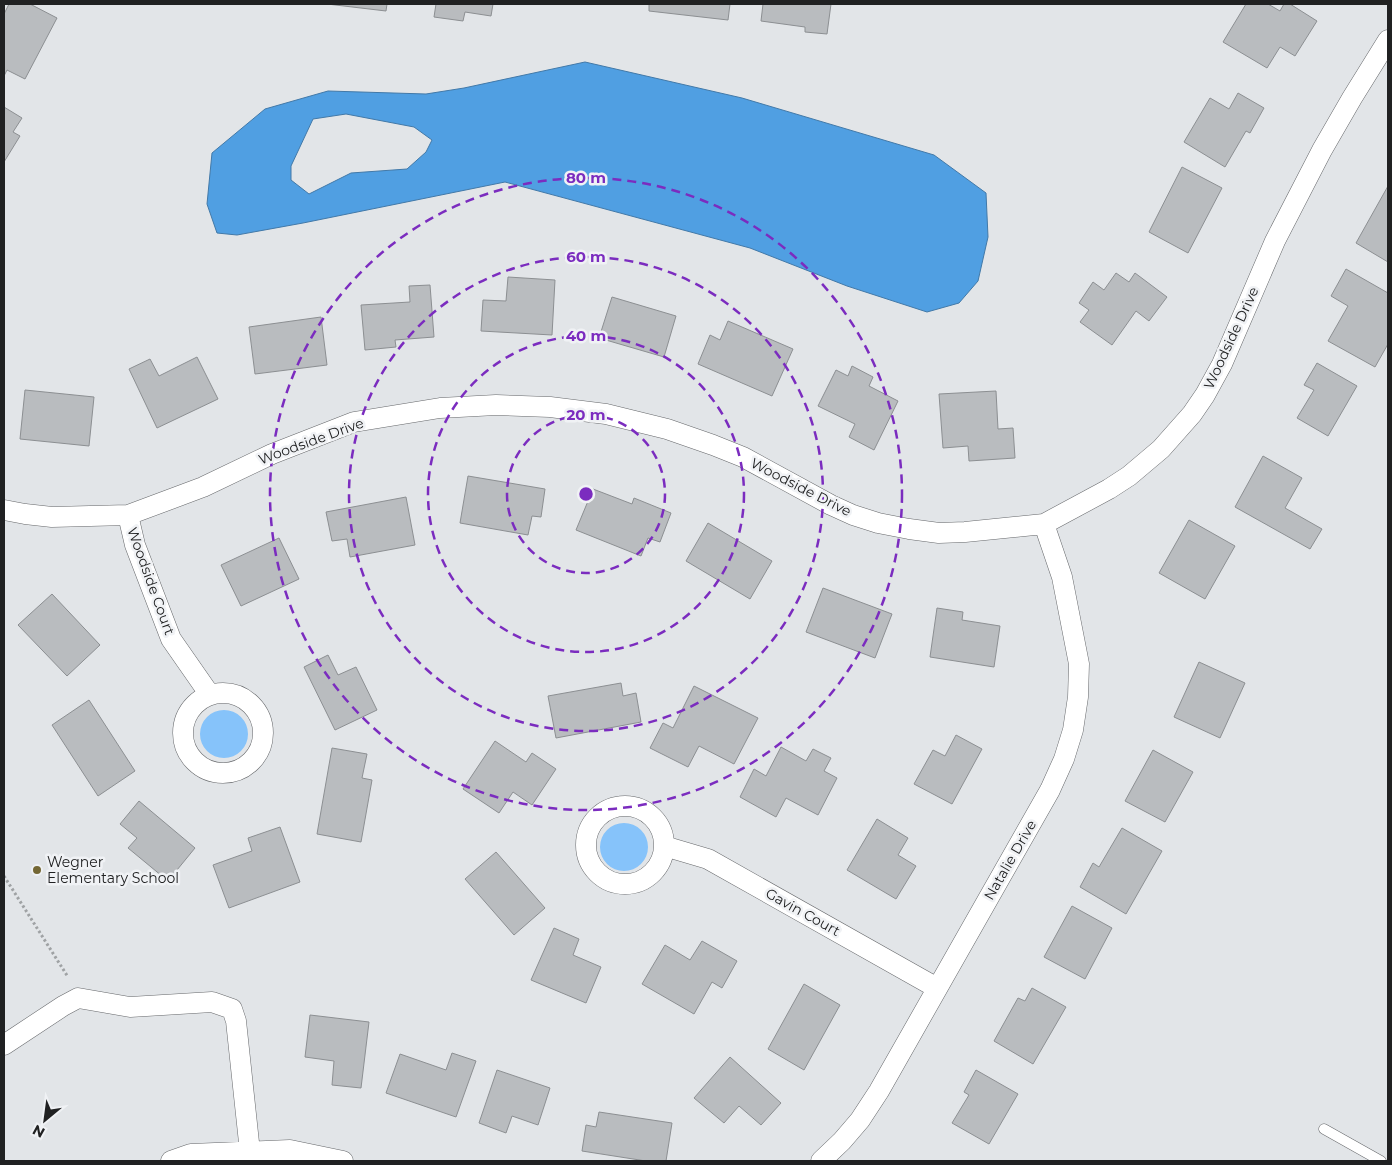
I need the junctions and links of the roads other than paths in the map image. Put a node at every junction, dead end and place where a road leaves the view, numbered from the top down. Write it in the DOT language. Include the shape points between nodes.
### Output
graph roads {
  1 [pos="1388,40"];
  2 [pos="4,510"];
  3 [pos="128,515"];
  4 [pos="1044,524"];
  5 [pos="210,695"];
  6 [pos="664,846"];
  7 [pos="937,988"];
  8 [pos="4,1044"];
  9 [pos="1324,1129"];
  10 [pos="250,1157"];
  11 [pos="170,1161"];
  12 [pos="337,1161"];
  13 [pos="821,1161"];
  14 [pos="1381,1161"];
  1 -- 4 [label="street, Woodside Drive" via="1322,150 1275,241 1222,364 1192,414 1161,449 1129,476"];
  2 -- 3 [label="street, Woodside Drive" via="52,517"];
  3 -- 4 [label="street, Woodside Drive" via="203,487 272,454 354,422 440,408 496,405 550,406 606,414 667,429 743,457 852,515 909,530 965,532"];
  3 -- 5 [label="street, Woodside Court" via="135,546 172,639"];
  4 -- 7 [label="street, Natalie Drive" via="1062,577 1079,664 1073,730 1050,790"];
  5 -- 5 [label="street" via="197,702 188,714 183,728 184,743 190,756 201,767 215,773 230,774 255,759 262,746 264,731 252,704 239,696 225,693"];
  6 -- 7 [label="street, Gavin Court" via="708,859"];
  7 -- 13 [label="street, Natalie Drive" via="860,1120"];
  8 -- 10 [label="street" via="78,998 130,1007 212,1002 232,1009 236,1021"];
  9 -- 14 [label="lane"];
  10 -- 11 [label="street" via="190,1154"];
  10 -- 12 [label="street" via="290,1150"];
}
